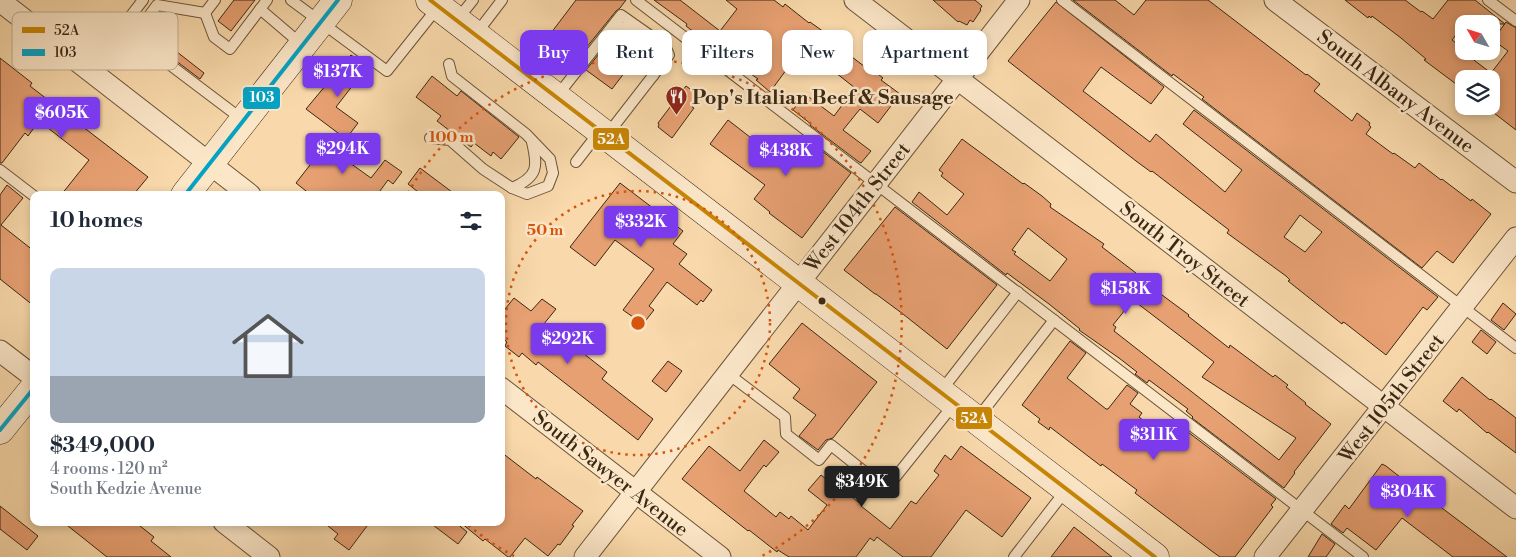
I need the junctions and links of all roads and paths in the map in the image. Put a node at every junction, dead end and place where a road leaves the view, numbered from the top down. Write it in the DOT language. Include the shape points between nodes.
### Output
graph roads {
  1 [pos="143,0"];
  2 [pos="215,0"];
  3 [pos="267,0"];
  4 [pos="292,0"];
  5 [pos="338,0"];
  6 [pos="502,0"];
  7 [pos="636,0"];
  8 [pos="855,0"];
  9 [pos="1019,0"];
  10 [pos="1062,0"];
  11 [pos="1276,0"];
  12 [pos="1488,0"];
  13 [pos="0,1"];
  14 [pos="260,9"];
  15 [pos="14,12"];
  16 [pos="134,12"];
  17 [pos="152,12"];
  18 [pos="455,12"];
  19 [pos="205,13"];
  20 [pos="321,21"];
  21 [pos="1516,21"];
  22 [pos="302,45"];
  23 [pos="449,64"];
  24 [pos="89,70"];
  25 [pos="177,70"];
  26 [pos="957,79"];
  27 [pos="556,97"];
  28 [pos="244,120"];
  29 [pos="603,133"];
  30 [pos="430,138"];
  31 [pos="532,141"];
  32 [pos="576,162"];
  33 [pos="210,164"];
  34 [pos="0,170"];
  35 [pos="1516,182"];
  36 [pos="876,183"];
  37 [pos="512,188"];
  38 [pos="188,191"];
  39 [pos="245,191"];
  40 [pos="30,193"];
  41 [pos="1516,238"];
  42 [pos="798,282"];
  43 [pos="1018,292"];
  44 [pos="1462,307"];
  45 [pos="1054,320"];
  46 [pos="1516,348"];
  47 [pos="0,351"];
  48 [pos="728,373"];
  49 [pos="30,374"];
  50 [pos="505,391"];
  51 [pos="30,393"];
  52 [pos="948,397"];
  53 [pos="1384,406"];
  54 [pos="976,419"];
  55 [pos="0,430"];
  56 [pos="1067,489"];
  57 [pos="635,492"];
  58 [pos="1516,508"];
  59 [pos="1302,510"];
  60 [pos="229,526"];
  61 [pos="269,557"];
  62 [pos="585,557"];
  63 [pos="720,557"];
  64 [pos="1014,557"];
  65 [pos="1155,557"];
  66 [pos="1265,557"];
  67 [pos="1363,557"];
  1 -- 16 [label="lane"];
  2 -- 19 [label="lane"];
  3 -- 14 [label="lane"];
  4 -- 20 [label="lane"];
  5 -- 20 [label="main road"];
  6 -- 18 [label="lane"];
  7 -- 36 [label="lane"];
  8 -- 26 [label="street, South Troy Street"];
  9 -- 26 [label="street, West 104th Street"];
  10 -- 44 [label="lane"];
  11 -- 35 [label="street, South Albany Avenue"];
  12 -- 21 [label="lane"];
  13 -- 15 [label="street"];
  14 -- 19 [label="lane" via="230,49 214,38"];
  14 -- 22 [label="lane"];
  17 -- 19 [label="lane" via="157,5"];
  18 -- 20 [label="lane" via="387,71"];
  18 -- 27 [label="main road"];
  20 -- 22 [label="main road"];
  22 -- 28 [label="main road"];
  23 -- 31 [label="lane" via="452,76"];
  24 -- 33 [label="street"];
  25 -- 28 [label="lane"];
  26 -- 36 [label="street, West 104th Street"];
  26 -- 53 [label="street, South Troy Street"];
  27 -- 29 [label="main road"];
  27 -- 29 [label="lane" via="614,25 637,31 657,53 653,76"];
  28 -- 33 [label="main road"];
  29 -- 32 [label="lane"];
  29 -- 42 [label="main road"];
  30 -- 37 [label="lane" via="450,140 483,169"];
  31 -- 37 [label="lane" via="536,160 534,171 525,183"];
  31 -- 37 [label="lane" via="550,159 551,179 548,186 527,194"];
  33 -- 38 [label="main road"];
  33 -- 39 [label="street"];
  34 -- 40 [label="lane"];
  36 -- 42 [label="street, West 104th Street"];
  36 -- 43 [label="lane"];
  41 -- 44 [label="street, West 105th Street"];
  42 -- 48 [label="street, West 104th Street"];
  42 -- 52 [label="main road"];
  43 -- 45 [label="lane"];
  43 -- 52 [label="lane"];
  44 -- 46 [label="lane"];
  44 -- 53 [label="street, West 105th Street"];
  45 -- 54 [label="lane"];
  45 -- 59 [label="lane"];
  47 -- 49 [label="street"];
  48 -- 52 [label="lane" via="784,417 786,434 819,460 830,445 886,490"];
  48 -- 57 [label="street, West 104th Street"];
  50 -- 57 [label="street, South Sawyer Avenue"];
  51 -- 55 [label="main road"];
  52 -- 54 [label="main road"];
  53 -- 58 [label="street, South Troy Street"];
  53 -- 59 [label="street, West 105th Street"];
  54 -- 56 [label="main road"];
  56 -- 64 [label="lane"];
  56 -- 65 [label="main road"];
  57 -- 62 [label="street, West 104th Street"];
  57 -- 63 [label="street, South Sawyer Avenue"];
  59 -- 66 [label="street, West 105th Street"];
  59 -- 67 [label="lane"];
  60 -- 61 [label="street"];
}
